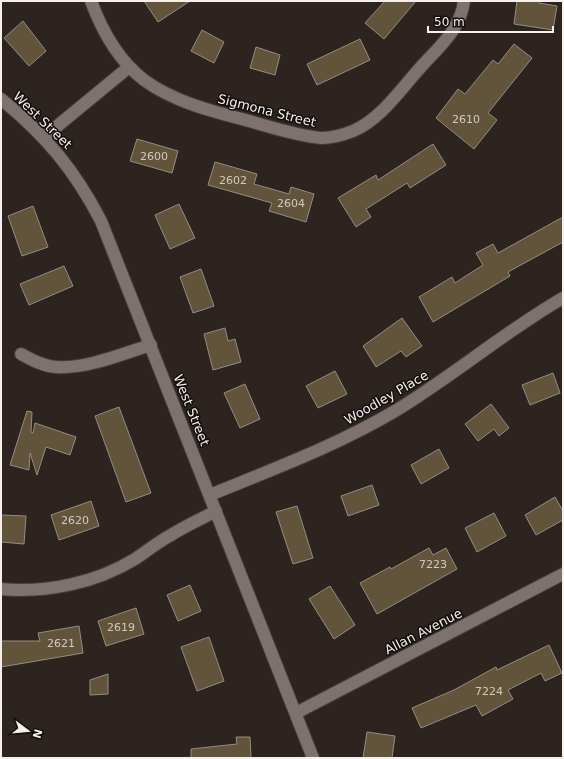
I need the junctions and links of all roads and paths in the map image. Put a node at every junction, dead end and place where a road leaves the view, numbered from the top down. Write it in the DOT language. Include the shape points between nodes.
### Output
graph roads {
  1 [pos="91,1"];
  2 [pos="464,1"];
  3 [pos="129,67"];
  4 [pos="1,99"];
  5 [pos="44,137"];
  6 [pos="563,298"];
  7 [pos="151,345"];
  8 [pos="21,354"];
  9 [pos="210,494"];
  10 [pos="216,511"];
  11 [pos="563,574"];
  12 [pos="1,589"];
  13 [pos="296,713"];
  14 [pos="313,758"];
  1 -- 3 [label="street, Sigmona Street" via="107,37"];
  2 -- 3 [label="street, Sigmona Street" via="463,11 452,33 376,117 339,136 302,136 185,103 164,92"];
  3 -- 5 [label="street"];
  4 -- 5 [label="street, West Street"];
  5 -- 7 [label="street, West Street" via="66,162 85,190 101,221"];
  6 -- 9 [label="street, Woodley Place" via="513,329 446,378 394,411 326,448"];
  7 -- 8 [label="street" via="72,367 54,367 37,363"];
  7 -- 9 [label="street, West Street"];
  9 -- 10 [label="street, West Street"];
  10 -- 12 [label="street" via="170,535 119,568 88,580 40,589"];
  10 -- 13 [label="street, West Street"];
  11 -- 13 [label="street, Allan Avenue"];
  13 -- 14 [label="street, West Street"];
}
